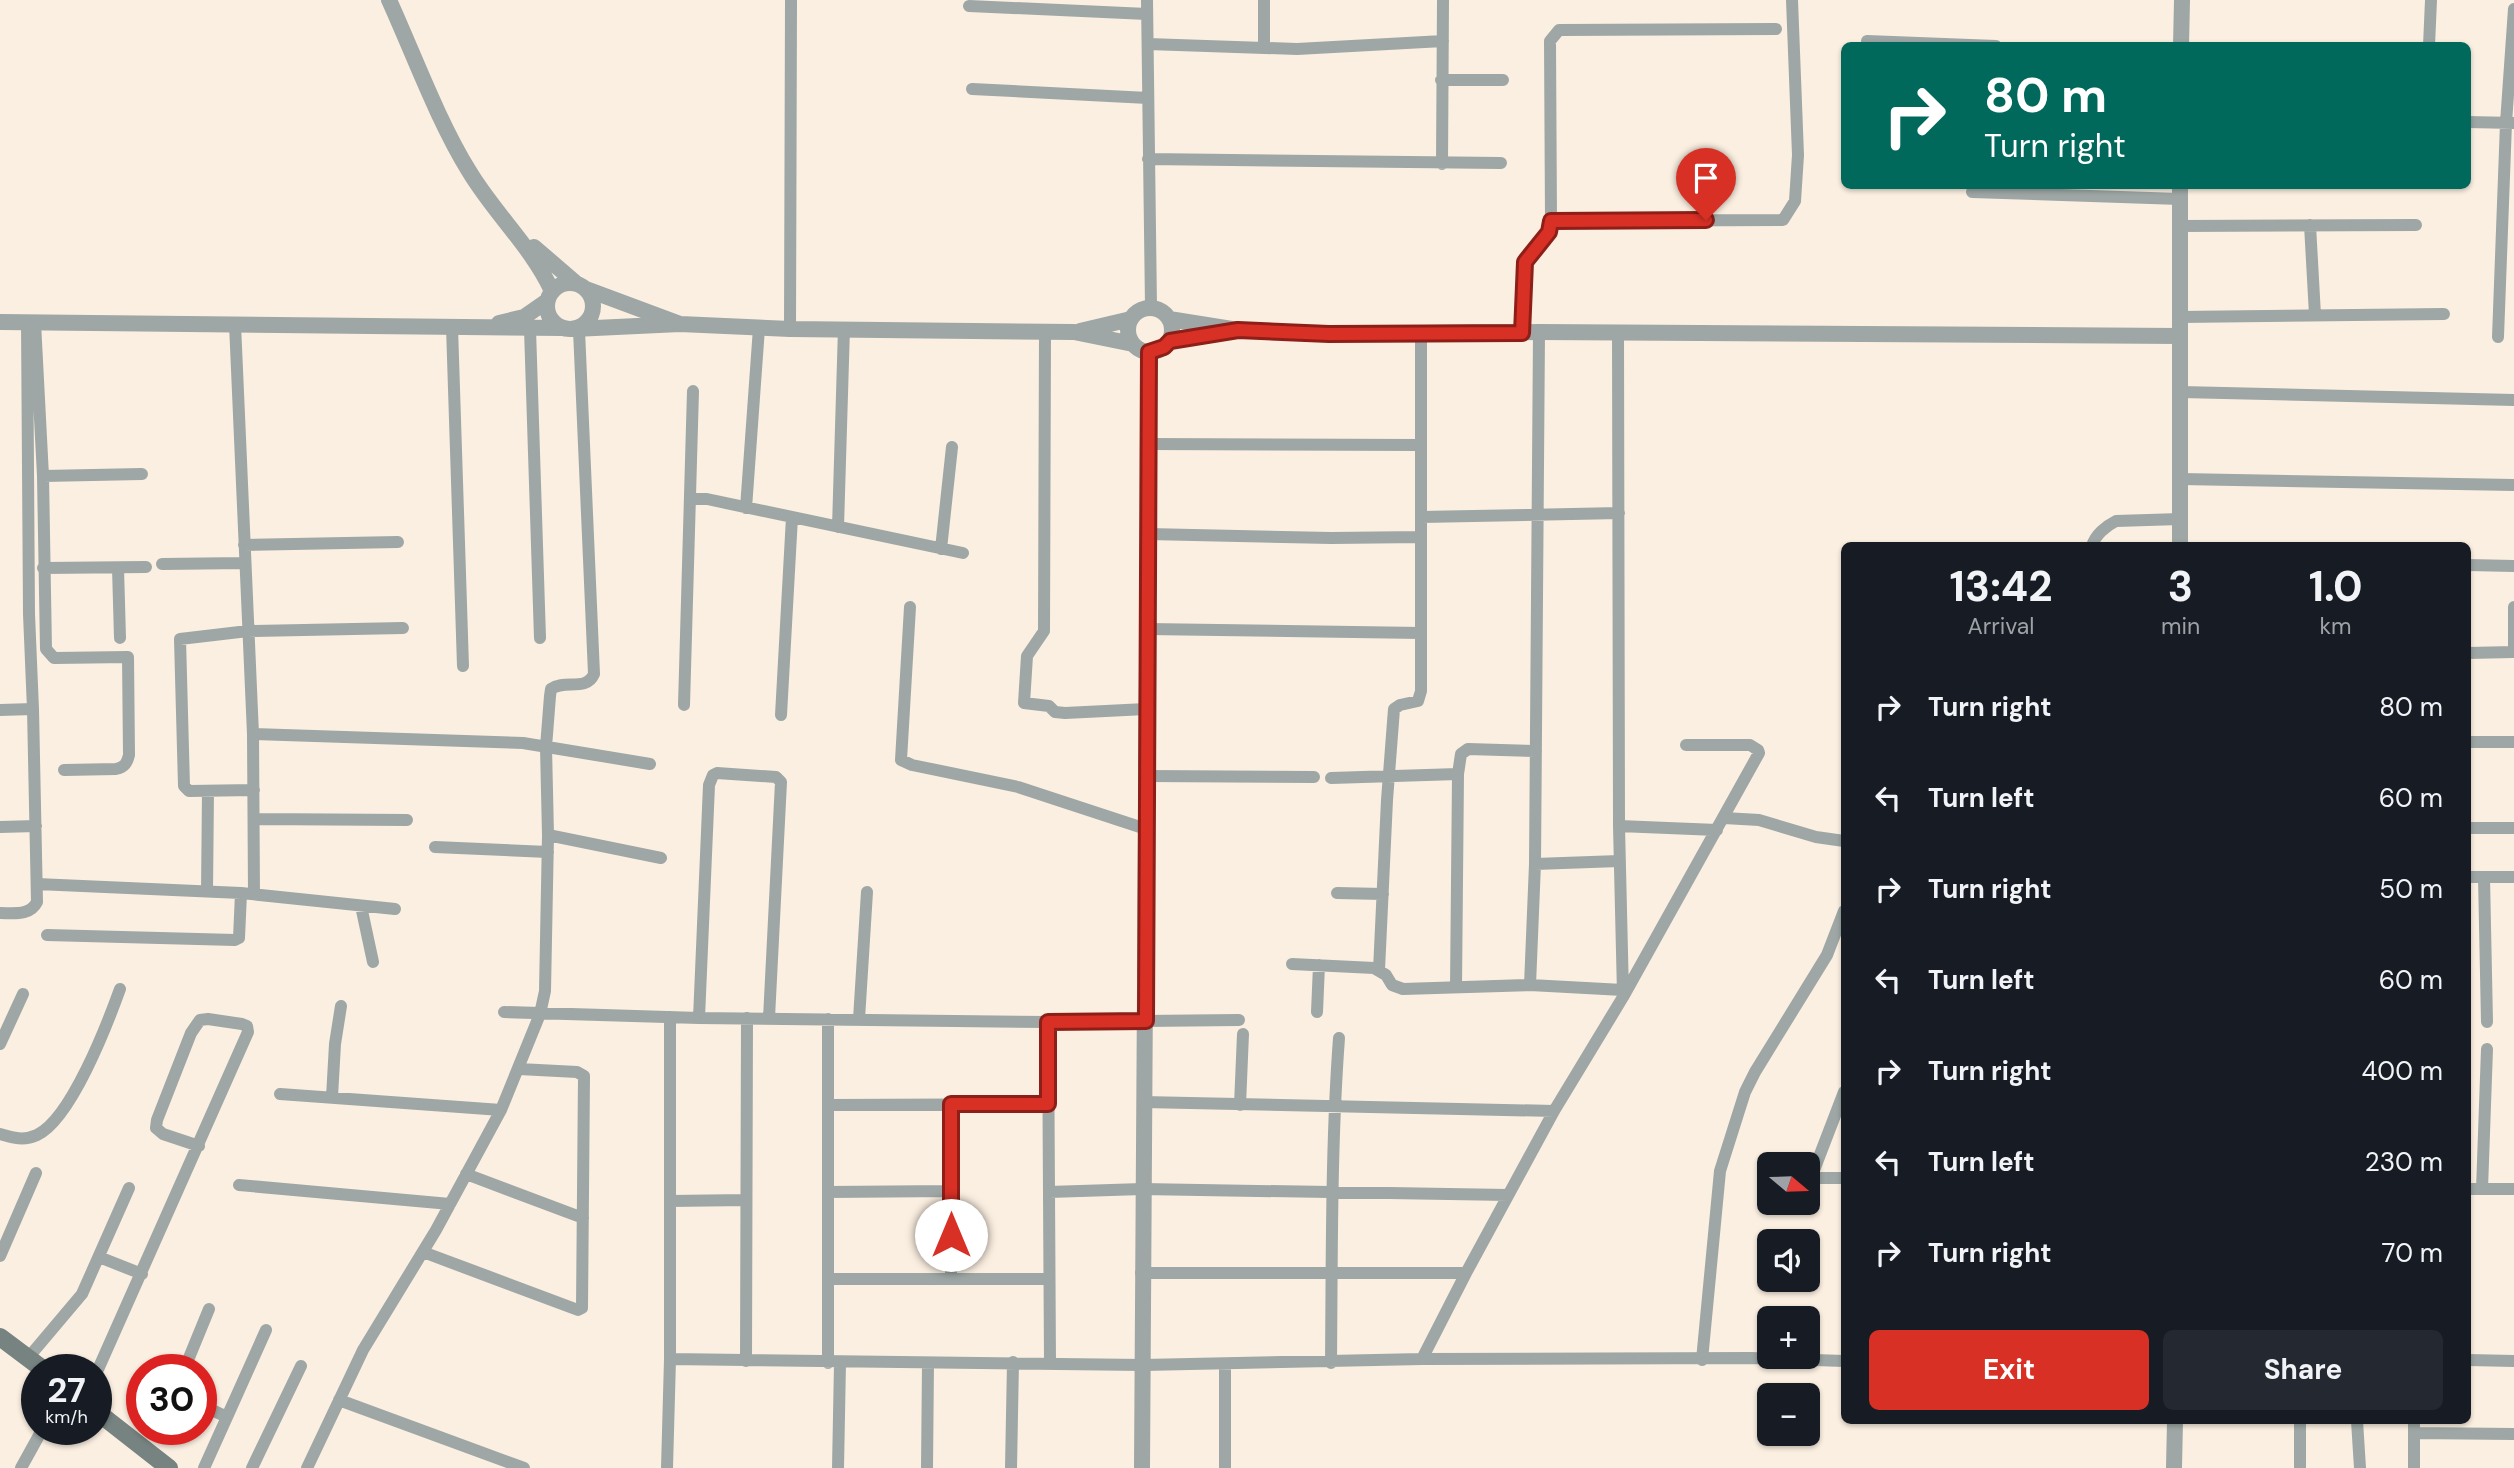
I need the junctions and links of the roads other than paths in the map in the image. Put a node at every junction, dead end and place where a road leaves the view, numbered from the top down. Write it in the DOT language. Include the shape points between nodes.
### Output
graph roads {
  1 [pos="389,0"];
  2 [pos="791,0"];
  3 [pos="1147,0"];
  4 [pos="1264,0"];
  5 [pos="1443,0"];
  6 [pos="1793,0"];
  7 [pos="2182,0"];
  8 [pos="2431,0"];
  9 [pos="969,6"];
  10 [pos="2514,9"];
  11 [pos="1147,14"];
  12 [pos="1776,29"];
  13 [pos="1443,41"];
  14 [pos="1867,41"];
  15 [pos="1893,42"];
  16 [pos="2181,42"];
  17 [pos="2429,42"];
  18 [pos="1148,44"];
  19 [pos="1264,48"];
  20 [pos="1441,80"];
  21 [pos="1503,80"];
  22 [pos="972,89"];
  23 [pos="1148,98"];
  24 [pos="2471,122"];
  25 [pos="2510,123"];
  26 [pos="1148,159"];
  27 [pos="1442,163"];
  28 [pos="1501,163"];
  29 [pos="1972,192"];
  30 [pos="2180,192"];
  31 [pos="1551,221"];
  32 [pos="2310,225"];
  33 [pos="2416,225"];
  34 [pos="2180,226"];
  35 [pos="513,230"];
  36 [pos="2508,234"];
  37 [pos="582,287"];
  38 [pos="549,296"];
  39 [pos="1151,307"];
  40 [pos="2444,314"];
  41 [pos="2315,315"];
  42 [pos="2179,317"];
  43 [pos="1170,318"];
  44 [pos="1131,319"];
  45 [pos="0,322"];
  46 [pos="31,322"];
  47 [pos="235,324"];
  48 [pos="680,324"];
  49 [pos="452,327"];
  50 [pos="478,327"];
  51 [pos="759,328"];
  52 [pos="844,328"];
  53 [pos="530,329"];
  54 [pos="572,329"];
  55 [pos="790,329"];
  56 [pos="1238,330"];
  57 [pos="1045,331"];
  58 [pos="1074,332"];
  59 [pos="1539,332"];
  60 [pos="1421,333"];
  61 [pos="1522,333"];
  62 [pos="1618,333"];
  63 [pos="2179,336"];
  64 [pos="2498,337"];
  65 [pos="1170,341"];
  66 [pos="1133,344"];
  67 [pos="1149,352"];
  68 [pos="693,391"];
  69 [pos="2181,393"];
  70 [pos="2514,400"];
  71 [pos="1148,444"];
  72 [pos="1421,445"];
  73 [pos="952,447"];
  74 [pos="142,474"];
  75 [pos="43,476"];
  76 [pos="2181,480"];
  77 [pos="2514,485"];
  78 [pos="692,499"];
  79 [pos="746,508"];
  80 [pos="1619,513"];
  81 [pos="1538,514"];
  82 [pos="792,517"];
  83 [pos="1421,517"];
  84 [pos="2180,519"];
  85 [pos="838,527"];
  86 [pos="1148,534"];
  87 [pos="1421,537"];
  88 [pos="398,542"];
  89 [pos="2094,542"];
  90 [pos="2180,542"];
  91 [pos="244,545"];
  92 [pos="941,549"];
  93 [pos="963,554"];
  94 [pos="162,564"];
  95 [pos="245,564"];
  96 [pos="2471,565"];
  97 [pos="2514,566"];
  98 [pos="146,567"];
  99 [pos="43,568"];
  100 [pos="118,568"];
  101 [pos="910,607"];
  102 [pos="2514,607"];
  103 [pos="403,628"];
  104 [pos="1147,629"];
  105 [pos="248,631"];
  106 [pos="1421,634"];
  107 [pos="120,638"];
  108 [pos="540,638"];
  109 [pos="2514,652"];
  110 [pos="2471,653"];
  111 [pos="463,666"];
  112 [pos="684,705"];
  113 [pos="33,709"];
  114 [pos="1146,709"];
  115 [pos="0,710"];
  116 [pos="781,715"];
  117 [pos="253,734"];
  118 [pos="2514,741"];
  119 [pos="2471,742"];
  120 [pos="1686,744"];
  121 [pos="546,747"];
  122 [pos="1536,751"];
  123 [pos="650,764"];
  124 [pos="64,770"];
  125 [pos="1458,774"];
  126 [pos="1146,776"];
  127 [pos="1314,777"];
  128 [pos="1331,778"];
  129 [pos="1389,778"];
  130 [pos="254,790"];
  131 [pos="208,791"];
  132 [pos="254,819"];
  133 [pos="407,820"];
  134 [pos="1720,824"];
  135 [pos="36,826"];
  136 [pos="1619,826"];
  137 [pos="0,827"];
  138 [pos="2471,828"];
  139 [pos="2514,828"];
  140 [pos="1146,829"];
  141 [pos="548,835"];
  142 [pos="1841,840"];
  143 [pos="435,847"];
  144 [pos="548,852"];
  145 [pos="661,858"];
  146 [pos="1619,861"];
  147 [pos="1535,864"];
  148 [pos="2471,877"];
  149 [pos="2484,877"];
  150 [pos="2514,877"];
  151 [pos="37,884"];
  152 [pos="207,891"];
  153 [pos="867,892"];
  154 [pos="1337,893"];
  155 [pos="247,894"];
  156 [pos="1382,894"];
  157 [pos="361,906"];
  158 [pos="395,909"];
  159 [pos="0,913"];
  160 [pos="1841,919"];
  161 [pos="47,934"];
  162 [pos="373,962"];
  163 [pos="1292,964"];
  164 [pos="1320,965"];
  165 [pos="1379,970"];
  166 [pos="1530,985"];
  167 [pos="1456,987"];
  168 [pos="120,989"];
  169 [pos="1623,993"];
  170 [pos="23,994"];
  171 [pos="341,1006"];
  172 [pos="504,1012"];
  173 [pos="1317,1012"];
  174 [pos="540,1014"];
  175 [pos="670,1017"];
  176 [pos="699,1018"];
  177 [pos="747,1018"];
  178 [pos="769,1018"];
  179 [pos="828,1019"];
  180 [pos="859,1019"];
  181 [pos="1239,1020"];
  182 [pos="1146,1021"];
  183 [pos="1048,1022"];
  184 [pos="2487,1022"];
  185 [pos="1243,1034"];
  186 [pos="1339,1038"];
  187 [pos="0,1044"];
  188 [pos="2487,1049"];
  189 [pos="519,1069"];
  190 [pos="280,1094"];
  191 [pos="332,1097"];
  192 [pos="1841,1100"];
  193 [pos="1143,1102"];
  194 [pos="951,1104"];
  195 [pos="1048,1104"];
  196 [pos="828,1105"];
  197 [pos="1240,1105"];
  198 [pos="1334,1107"];
  199 [pos="501,1110"];
  200 [pos="1554,1111"];
  201 [pos="0,1134"];
  202 [pos="199,1146"];
  203 [pos="36,1173"];
  204 [pos="466,1174"];
  205 [pos="1841,1178"];
  206 [pos="239,1185"];
  207 [pos="129,1188"];
  208 [pos="1142,1189"];
  209 [pos="2471,1189"];
  210 [pos="2482,1189"];
  211 [pos="2514,1189"];
  212 [pos="951,1191"];
  213 [pos="1332,1191"];
  214 [pos="828,1192"];
  215 [pos="1049,1192"];
  216 [pos="1508,1195"];
  217 [pos="747,1200"];
  218 [pos="670,1201"];
  219 [pos="450,1203"];
  220 [pos="583,1218"];
  221 [pos="423,1252"];
  222 [pos="0,1256"];
  223 [pos="99,1257"];
  224 [pos="1141,1273"];
  225 [pos="1466,1273"];
  226 [pos="142,1274"];
  227 [pos="1332,1274"];
  228 [pos="828,1279"];
  229 [pos="951,1279"];
  230 [pos="1049,1279"];
  231 [pos="209,1309"];
  232 [pos="266,1331"];
  233 [pos="0,1336"];
  234 [pos="23,1354"];
  235 [pos="32,1354"];
  236 [pos="105,1354"];
  237 [pos="191,1354"];
  238 [pos="670,1359"];
  239 [pos="1422,1359"];
  240 [pos="1702,1360"];
  241 [pos="2471,1360"];
  242 [pos="746,1361"];
  243 [pos="1841,1361"];
  244 [pos="2514,1361"];
  245 [pos="1013,1362"];
  246 [pos="834,1363"];
  247 [pos="928,1363"];
  248 [pos="1050,1363"];
  249 [pos="1331,1363"];
  250 [pos="1225,1364"];
  251 [pos="1143,1365"];
  252 [pos="301,1366"];
  253 [pos="339,1400"];
  254 [pos="217,1412"];
  255 [pos="227,1417"];
  256 [pos="112,1424"];
  257 [pos="2175,1424"];
  258 [pos="2300,1424"];
  259 [pos="2357,1424"];
  260 [pos="2414,1427"];
  261 [pos="2514,1434"];
  262 [pos="33,1445"];
  263 [pos="163,1466"];
  264 [pos="20,1468"];
  265 [pos="204,1468"];
  266 [pos="252,1468"];
  267 [pos="307,1468"];
  268 [pos="524,1468"];
  269 [pos="667,1468"];
  270 [pos="838,1468"];
  271 [pos="927,1468"];
  272 [pos="1011,1468"];
  273 [pos="1142,1468"];
  274 [pos="1226,1468"];
  275 [pos="2174,1468"];
  276 [pos="2300,1468"];
  277 [pos="2360,1468"];
  278 [pos="2414,1468"];
  1 -- 35 [label="street" via="467,168"];
  2 -- 55 [label="street"];
  3 -- 11 [label="street"];
  4 -- 19 [label="street"];
  5 -- 13 [label="street"];
  6 -- 31 [label="street" via="1798,144 1795,201 1783,219"];
  7 -- 16 [label="street"];
  8 -- 17 [label="street"];
  9 -- 11 [label="street"];
  10 -- 25 [label="street"];
  11 -- 18 [label="street"];
  12 -- 31 [label="street" via="1559,30 1550,41"];
  13 -- 19 [label="street"];
  13 -- 20 [label="street"];
  14 -- 15 [label="street"];
  18 -- 19 [label="street"];
  18 -- 23 [label="street"];
  20 -- 21 [label="street"];
  20 -- 27 [label="street"];
  22 -- 23 [label="street"];
  23 -- 26 [label="street"];
  24 -- 25 [label="street"];
  25 -- 36 [label="street"];
  26 -- 27 [label="street"];
  26 -- 39 [label="street"];
  27 -- 28 [label="street"];
  29 -- 30 [label="street"];
  30 -- 34 [label="street"];
  31 -- 61 [label="street" via="1549,232 1525,262"];
  32 -- 33 [label="street"];
  32 -- 34 [label="street"];
  32 -- 41 [label="street"];
  34 -- 42 [label="street"];
  35 -- 37 [label="street"];
  35 -- 38 [label="street" via="543,271"];
  36 -- 64 [label="street"];
  37 -- 38 [label="street" via="566,283"];
  37 -- 48 [label="street"];
  37 -- 54 [label="street" via="593,303 592,313 583,325"];
  38 -- 50 [label="street" via="524,317"];
  38 -- 54 [label="street" via="550,318"];
  39 -- 43 [label="street"];
  39 -- 44 [label="street"];
  40 -- 41 [label="street"];
  41 -- 42 [label="street"];
  42 -- 63 [label="street"];
  43 -- 56 [label="street"];
  43 -- 65 [label="street"];
  44 -- 58 [label="street"];
  44 -- 66 [label="street" via="1128,331"];
  45 -- 46 [label="street"];
  46 -- 47 [label="street"];
  46 -- 75 [label="street"];
  46 -- 113 [label="street" via="29,614"];
  47 -- 49 [label="street"];
  47 -- 91 [label="street"];
  48 -- 51 [label="street"];
  48 -- 54 [label="street"];
  49 -- 50 [label="street"];
  49 -- 111 [label="street"];
  50 -- 53 [label="street"];
  51 -- 55 [label="street"];
  51 -- 79 [label="street"];
  52 -- 55 [label="street"];
  52 -- 57 [label="street"];
  52 -- 85 [label="street"];
  53 -- 54 [label="street"];
  53 -- 108 [label="street"];
  54 -- 121 [label="street" via="594,674 585,684 551,689"];
  56 -- 60 [label="street"];
  56 -- 65 [label="street"];
  57 -- 58 [label="street"];
  57 -- 114 [label="street" via="1044,631 1027,656 1024,703 1065,713"];
  58 -- 66 [label="street"];
  59 -- 61 [label="street"];
  59 -- 62 [label="street"];
  59 -- 81 [label="street"];
  60 -- 61 [label="street"];
  60 -- 72 [label="street"];
  62 -- 63 [label="street"];
  62 -- 80 [label="street"];
  63 -- 69 [label="street"];
  65 -- 67 [label="street"];
  66 -- 67 [label="street"];
  67 -- 71 [label="street"];
  68 -- 78 [label="street"];
  69 -- 70 [label="street"];
  69 -- 76 [label="street"];
  71 -- 72 [label="street"];
  71 -- 86 [label="street"];
  72 -- 83 [label="street"];
  73 -- 92 [label="street"];
  74 -- 75 [label="street"];
  75 -- 99 [label="street"];
  76 -- 77 [label="street"];
  76 -- 84 [label="street"];
  78 -- 79 [label="street"];
  78 -- 112 [label="street"];
  79 -- 82 [label="street"];
  80 -- 81 [label="street"];
  80 -- 136 [label="street"];
  81 -- 83 [label="street"];
  81 -- 122 [label="street"];
  82 -- 85 [label="street"];
  82 -- 116 [label="street"];
  83 -- 87 [label="street"];
  84 -- 89 [label="street" via="2116,521"];
  84 -- 90 [label="street"];
  85 -- 92 [label="street"];
  86 -- 87 [label="street"];
  86 -- 104 [label="street"];
  87 -- 106 [label="street"];
  88 -- 91 [label="street"];
  91 -- 95 [label="street"];
  92 -- 93 [label="street"];
  94 -- 95 [label="street"];
  95 -- 105 [label="street"];
  96 -- 97 [label="street"];
  98 -- 100 [label="street"];
  99 -- 100 [label="street"];
  99 -- 124 [label="street" via="49,654 54,658 128,657 127,762 116,769"];
  100 -- 107 [label="street"];
  101 -- 140 [label="street" via="901,760 1018,787"];
  102 -- 109 [label="street"];
  103 -- 105 [label="street"];
  104 -- 106 [label="street"];
  104 -- 114 [label="street"];
  105 -- 117 [label="street"];
  105 -- 131 [label="street" via="180,639 184,786 189,791"];
  106 -- 129 [label="street" via="1420,695 1418,701 1394,709"];
  109 -- 110 [label="street"];
  113 -- 115 [label="street"];
  113 -- 135 [label="street"];
  114 -- 126 [label="street"];
  117 -- 121 [label="street"];
  117 -- 130 [label="street"];
  118 -- 119 [label="street"];
  120 -- 134 [label="street" via="1743,744 1758,750"];
  121 -- 123 [label="street"];
  121 -- 141 [label="street"];
  122 -- 125 [label="street" via="1464,750"];
  122 -- 147 [label="street"];
  125 -- 129 [label="street"];
  125 -- 167 [label="street"];
  126 -- 127 [label="street"];
  126 -- 140 [label="street"];
  128 -- 129 [label="street"];
  129 -- 156 [label="street"];
  130 -- 131 [label="street"];
  130 -- 132 [label="street"];
  131 -- 152 [label="street"];
  132 -- 133 [label="street"];
  132 -- 155 [label="street"];
  134 -- 136 [label="street"];
  134 -- 142 [label="street" via="1759,820"];
  134 -- 169 [label="street"];
  135 -- 137 [label="street"];
  135 -- 151 [label="street"];
  136 -- 146 [label="street"];
  138 -- 139 [label="street"];
  140 -- 182 [label="street"];
  141 -- 144 [label="street"];
  141 -- 145 [label="street"];
  143 -- 144 [label="street"];
  144 -- 174 [label="street" via="545,991"];
  146 -- 147 [label="street"];
  146 -- 169 [label="street"];
  147 -- 166 [label="street"];
  148 -- 149 [label="street"];
  149 -- 150 [label="street"];
  149 -- 184 [label="street"];
  151 -- 152 [label="street"];
  151 -- 159 [label="street" via="34,908"];
  152 -- 155 [label="street"];
  153 -- 180 [label="street"];
  154 -- 156 [label="street"];
  155 -- 157 [label="street"];
  155 -- 161 [label="street" via="241,931 235,940"];
  156 -- 165 [label="street"];
  157 -- 158 [label="street"];
  157 -- 162 [label="street"];
  160 -- 240 [label="street" via="1827,955 1745,1092 1720,1171"];
  163 -- 164 [label="street"];
  164 -- 165 [label="street"];
  164 -- 173 [label="street"];
  165 -- 167 [label="street" via="1396,988"];
  166 -- 167 [label="street"];
  166 -- 169 [label="street"];
  168 -- 201 [label="street" via="103,1033 53,1124 30,1138"];
  169 -- 200 [label="street"];
  170 -- 187 [label="street"];
  171 -- 191 [label="street"];
  172 -- 174 [label="street"];
  174 -- 175 [label="street"];
  174 -- 189 [label="street"];
  175 -- 176 [label="street"];
  175 -- 218 [label="street"];
  176 -- 177 [label="street"];
  176 -- 178 [label="street" via="709,785 718,774 776,777 781,782"];
  177 -- 178 [label="street"];
  177 -- 217 [label="street"];
  178 -- 179 [label="street"];
  179 -- 180 [label="street"];
  179 -- 196 [label="street"];
  180 -- 183 [label="street"];
  181 -- 182 [label="street"];
  182 -- 183 [label="street"];
  182 -- 193 [label="street"];
  183 -- 195 [label="street"];
  185 -- 197 [label="street"];
  186 -- 198 [label="street"];
  188 -- 210 [label="street"];
  189 -- 199 [label="street"];
  189 -- 220 [label="street" via="584,1076"];
  190 -- 191 [label="street"];
  191 -- 199 [label="street"];
  192 -- 205 [label="street" via="1811,1178"];
  193 -- 197 [label="street"];
  193 -- 208 [label="street"];
  194 -- 195 [label="street"];
  194 -- 196 [label="street"];
  194 -- 212 [label="street"];
  195 -- 215 [label="street"];
  196 -- 214 [label="street"];
  197 -- 198 [label="street"];
  198 -- 200 [label="street"];
  198 -- 213 [label="street"];
  199 -- 204 [label="street"];
  200 -- 216 [label="street"];
  202 -- 202 [label="street" via="248,1032 242,1024 200,1020 157,1120 156,1128 163,1134"];
  202 -- 226 [label="street"];
  203 -- 222 [label="street"];
  204 -- 219 [label="street"];
  204 -- 220 [label="street"];
  206 -- 219 [label="street"];
  207 -- 223 [label="street"];
  208 -- 213 [label="street"];
  208 -- 215 [label="street"];
  208 -- 224 [label="street"];
  209 -- 210 [label="street"];
  210 -- 211 [label="street"];
  212 -- 214 [label="street"];
  212 -- 229 [label="street"];
  213 -- 216 [label="street"];
  213 -- 227 [label="street"];
  214 -- 228 [label="street"];
  215 -- 230 [label="street"];
  216 -- 225 [label="street"];
  217 -- 218 [label="street"];
  217 -- 242 [label="street"];
  218 -- 238 [label="street"];
  219 -- 221 [label="street"];
  220 -- 221 [label="street" via="580,1310"];
  221 -- 253 [label="street" via="363,1350"];
  223 -- 226 [label="street"];
  223 -- 235 [label="street" via="82,1294"];
  224 -- 227 [label="street"];
  224 -- 251 [label="street"];
  225 -- 227 [label="street"];
  225 -- 239 [label="street"];
  226 -- 236 [label="street"];
  227 -- 249 [label="street"];
  228 -- 229 [label="street"];
  228 -- 246 [label="street"];
  229 -- 230 [label="street"];
  230 -- 248 [label="street"];
  231 -- 237 [label="street"];
  232 -- 255 [label="street"];
  233 -- 234 [label="main road"];
  238 -- 242 [label="street"];
  238 -- 269 [label="street"];
  239 -- 240 [label="street"];
  239 -- 249 [label="street"];
  240 -- 243 [label="street"];
  241 -- 244 [label="street"];
  242 -- 246 [label="street"];
  245 -- 247 [label="street"];
  245 -- 248 [label="street"];
  245 -- 272 [label="street"];
  246 -- 247 [label="street"];
  246 -- 270 [label="street"];
  247 -- 271 [label="street"];
  248 -- 251 [label="street"];
  249 -- 250 [label="street"];
  250 -- 251 [label="street"];
  250 -- 274 [label="street"];
  251 -- 273 [label="street"];
  252 -- 266 [label="street"];
  253 -- 267 [label="street"];
  253 -- 268 [label="street"];
  254 -- 255 [label="street"];
  255 -- 265 [label="street"];
  256 -- 263 [label="main road"];
  257 -- 275 [label="street"];
  258 -- 276 [label="street"];
  259 -- 277 [label="street"];
  260 -- 261 [label="street"];
  260 -- 278 [label="street"];
  262 -- 264 [label="street"];
}
